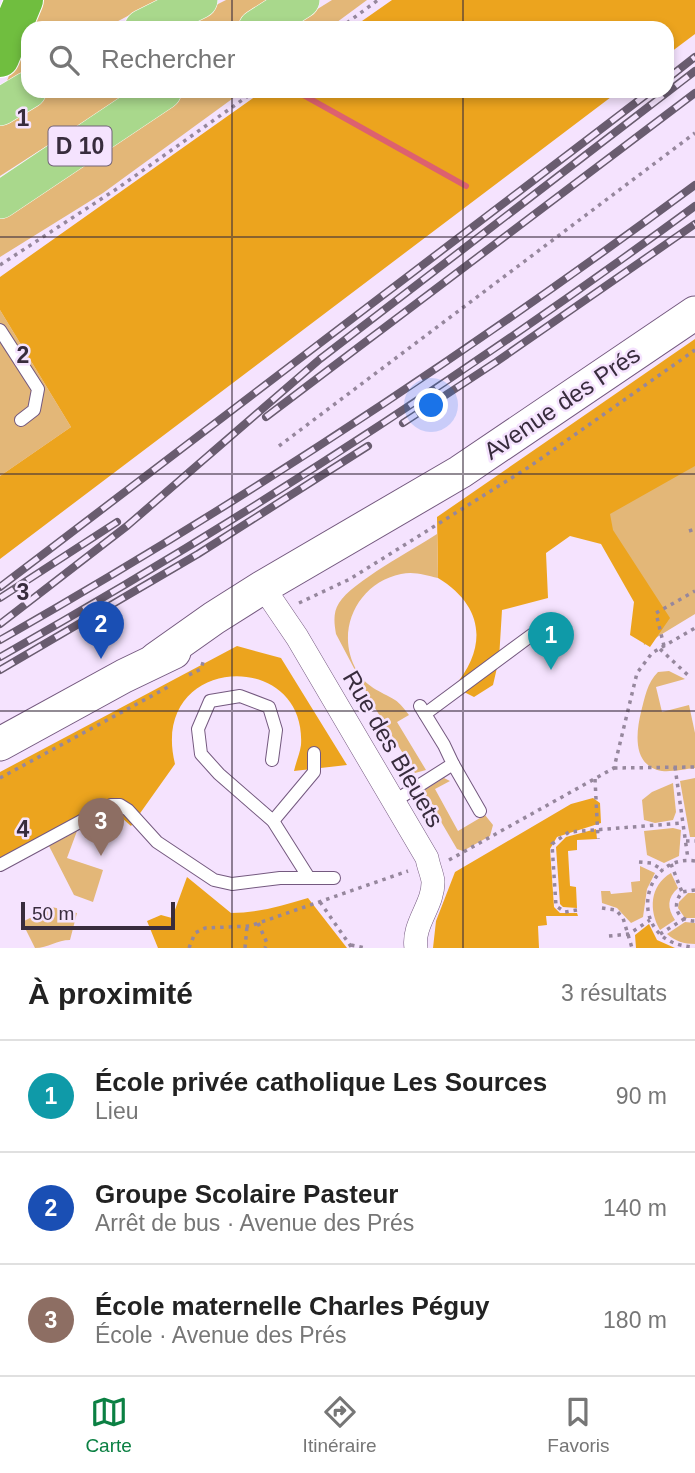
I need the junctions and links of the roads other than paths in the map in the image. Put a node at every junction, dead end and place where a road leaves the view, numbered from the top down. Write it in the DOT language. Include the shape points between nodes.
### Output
graph roads {
  1 [pos="24,0"];
  2 [pos="199,0"];
  3 [pos="300,0"];
  4 [pos="157,21"];
  5 [pos="268,21"];
  6 [pos="0,58"];
  7 [pos="21,94"];
  8 [pos="153,98"];
  9 [pos="0,107"];
  10 [pos="0,200"];
  11 [pos="695,313"];
  12 [pos="0,330"];
  13 [pos="22,420"];
  14 [pos="271,600"];
  15 [pos="533,634"];
  16 [pos="0,744"];
  17 [pos="314,753"];
  18 [pos="272,760"];
  19 [pos="453,764"];
  20 [pos="393,802"];
  21 [pos="480,811"];
  22 [pos="273,821"];
  23 [pos="0,865"];
  24 [pos="309,878"];
  25 [pos="334,878"];
  26 [pos="416,948"];
  1 -- 6 [label="highway"];
  2 -- 4 [label="main road"];
  3 -- 5 [label="main road"];
  7 -- 9 [label="main road"];
  8 -- 10 [label="main road, D 10"];
  11 -- 14 [label="main road, Avenue des Prés" via="428,493 333,566"];
  12 -- 13 [label="lane" via="38,389 34,410"];
  14 -- 16 [label="main road, Avenue des Prés" via="167,670"];
  14 -- 20 [label="street, Rue des Bleuets"];
  15 -- 19 [label="lane" via="422,710"];
  17 -- 22 [label="lane" via="314,772"];
  18 -- 22 [label="lane" via="276,730 270,707 240,696 210,701 198,729 201,754"];
  19 -- 20 [label="lane"];
  19 -- 21 [label="lane"];
  20 -- 26 [label="street, Rue des Bleuets" via="433,881 418,925"];
  22 -- 24 [label="lane"];
  23 -- 24 [label="lane" via="111,805 120,805 157,842 214,880 232,884"];
  24 -- 25 [label="lane"];
}
